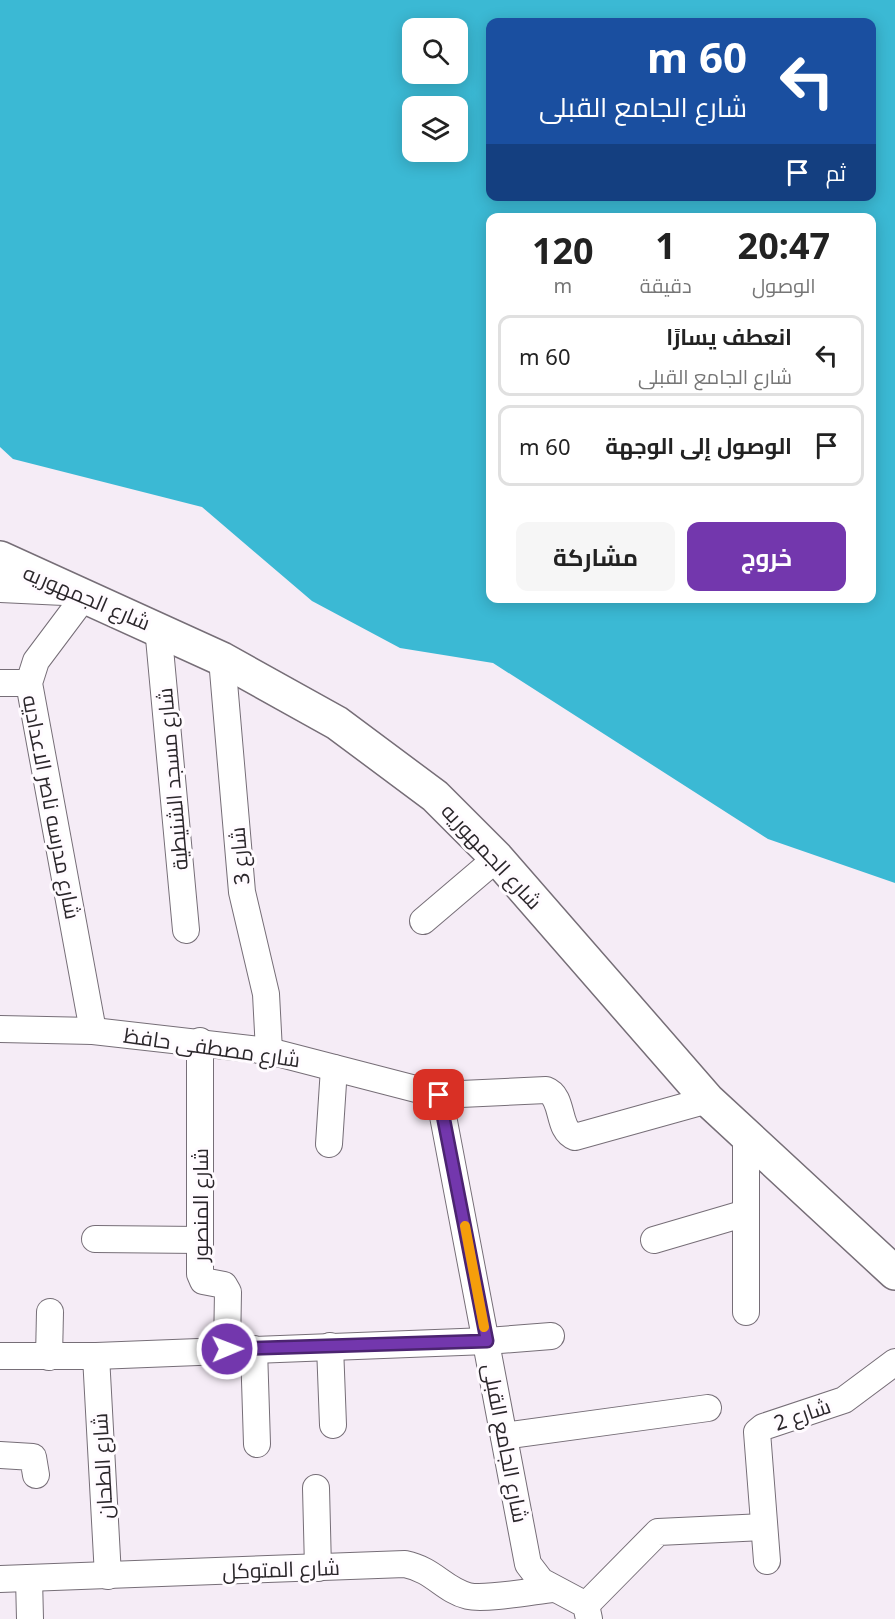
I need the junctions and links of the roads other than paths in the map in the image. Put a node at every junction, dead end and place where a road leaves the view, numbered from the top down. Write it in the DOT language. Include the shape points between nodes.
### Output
graph roads {
  1 [pos="0,558"];
  2 [pos="0,589"];
  3 [pos="77,595"];
  4 [pos="158,627"];
  5 [pos="222,659"];
  6 [pos="0,683"];
  7 [pos="29,683"];
  8 [pos="497,858"];
  9 [pos="423,921"];
  10 [pos="186,930"];
  11 [pos="0,1029"];
  12 [pos="93,1031"];
  13 [pos="200,1041"];
  14 [pos="269,1051"];
  15 [pos="334,1068"];
  16 [pos="439,1095"];
  17 [pos="708,1100"];
  18 [pos="746,1135"];
  19 [pos="329,1144"];
  20 [pos="746,1213"];
  21 [pos="95,1239"];
  22 [pos="200,1240"];
  23 [pos="654,1240"];
  24 [pos="895,1273"];
  25 [pos="50,1312"];
  26 [pos="746,1312"];
  27 [pos="551,1336"];
  28 [pos="487,1341"];
  29 [pos="330,1346"];
  30 [pos="227,1349"];
  31 [pos="254,1349"];
  32 [pos="0,1356"];
  33 [pos="96,1356"];
  34 [pos="49,1357"];
  35 [pos="895,1362"];
  36 [pos="708,1408"];
  37 [pos="333,1425"];
  38 [pos="504,1436"];
  39 [pos="257,1444"];
  40 [pos="0,1455"];
  41 [pos="36,1475"];
  42 [pos="316,1488"];
  43 [pos="764,1527"];
  44 [pos="767,1561"];
  45 [pos="318,1568"];
  46 [pos="108,1576"];
  47 [pos="29,1578"];
  48 [pos="0,1579"];
  49 [pos="553,1589"];
  50 [pos="587,1612"];
  51 [pos="30,1619"];
  1 -- 3 [label="street, شارع الجمهوريه"];
  2 -- 3 [label="street"];
  3 -- 4 [label="street, شارع الجمهوريه"];
  3 -- 7 [label="street, شارع مدرسه ناصر الاعداديه" via="36,661"];
  4 -- 5 [label="street, شارع الجمهوريه"];
  4 -- 10 [label="street, شارع مسجد الشنيطية"];
  5 -- 8 [label="street, شارع الجمهوريه" via="337,723 386,758 435,796"];
  5 -- 14 [label="street, شارع 3" via="242,892 266,994"];
  6 -- 7 [label="street"];
  7 -- 12 [label="street, شارع مدرسه ناصر الاعداديه"];
  8 -- 9 [label="street"];
  8 -- 17 [label="street, شارع الجمهوريه"];
  11 -- 12 [label="street, شارع مصطفى حافظ"];
  12 -- 13 [label="street, شارع مصطفى حافظ"];
  13 -- 14 [label="street, شارع مصطفى حافظ"];
  13 -- 22 [label="street, شارع المنصور"];
  14 -- 15 [label="street, شارع مصطفى حافظ"];
  15 -- 16 [label="street, شارع مصطفى حافظ"];
  15 -- 19 [label="street"];
  16 -- 17 [label="street, شارع مصطفى حافظ" via="550,1091 567,1132 575,1137"];
  16 -- 28 [label="street, شارع الجامع القبلى"];
  17 -- 18 [label="street, شارع الجمهوريه"];
  18 -- 20 [label="street"];
  18 -- 24 [label="street, شارع الجمهوريه"];
  20 -- 23 [label="street"];
  20 -- 26 [label="street"];
  21 -- 22 [label="street"];
  22 -- 30 [label="street, شارع المنصور" via="201,1279 221,1283 228,1292"];
  25 -- 34 [label="street"];
  27 -- 28 [label="street"];
  28 -- 29 [label="street"];
  28 -- 38 [label="street, شارع الجامع القبلى"];
  29 -- 31 [label="street"];
  29 -- 37 [label="street"];
  30 -- 31 [label="street"];
  30 -- 33 [label="street"];
  31 -- 39 [label="street"];
  32 -- 34 [label="street"];
  33 -- 34 [label="street"];
  33 -- 46 [label="street, شارع الطحان"];
  35 -- 43 [label="street, شارع 2" via="844,1400 758,1430"];
  36 -- 38 [label="street"];
  38 -- 49 [label="street, شارع الجامع القبلى" via="528,1564"];
  40 -- 41 [label="street" via="33,1457"];
  42 -- 45 [label="street"];
  43 -- 44 [label="street, شارع 2"];
  43 -- 50 [label="street" via="658,1532"];
  45 -- 46 [label="street, شارع المتوكل"];
  45 -- 49 [label="street, شارع المتوكل" via="405,1564 428,1571 470,1597"];
  46 -- 47 [label="street, شارع المتوكل"];
  47 -- 48 [label="street, شارع المتوكل"];
  47 -- 51 [label="street"];
  49 -- 50 [label="street, شارع الجامع القبلى"];
}
